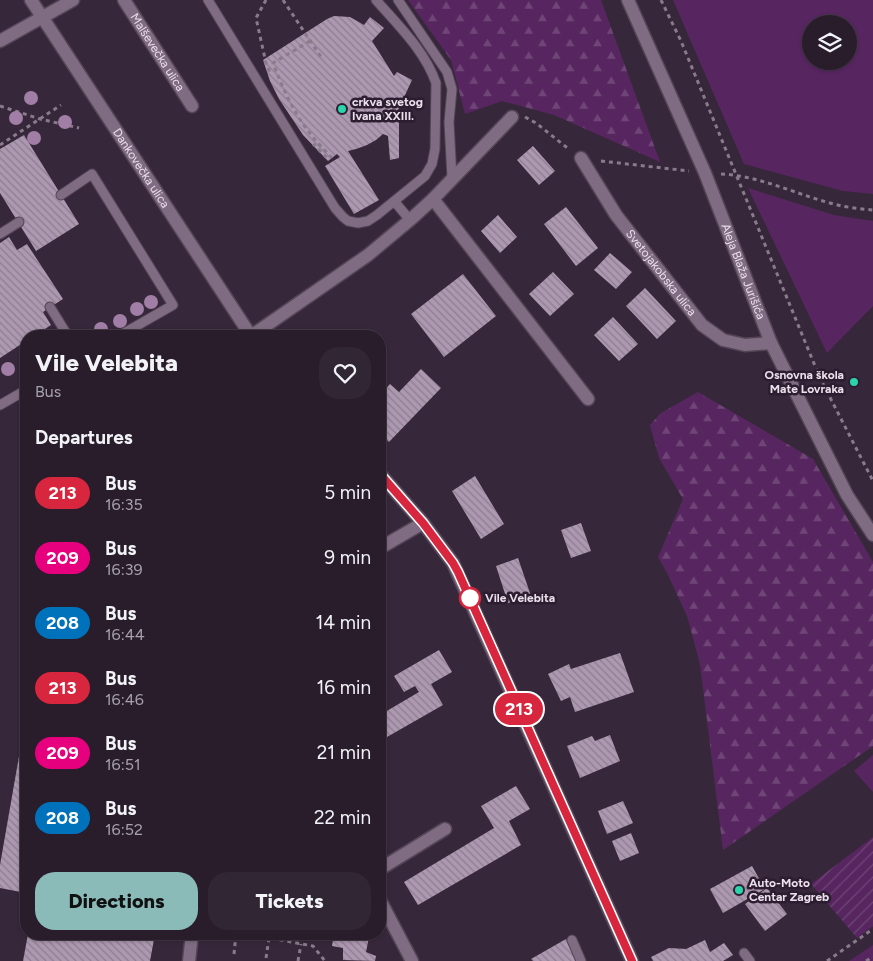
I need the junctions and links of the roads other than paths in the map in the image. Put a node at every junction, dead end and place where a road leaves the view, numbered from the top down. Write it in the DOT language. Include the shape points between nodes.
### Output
graph roads {
  1 [pos="31,0"];
  2 [pos="73,0"];
  3 [pos="124,0"];
  4 [pos="208,0"];
  5 [pos="376,0"];
  6 [pos="398,0"];
  7 [pos="628,0"];
  8 [pos="42,17"];
  9 [pos="0,41"];
  10 [pos="192,106"];
  11 [pos="512,117"];
  12 [pos="581,158"];
  13 [pos="452,178"];
  14 [pos="61,196"];
  15 [pos="433,199"];
  16 [pos="394,201"];
  17 [pos="410,220"];
  18 [pos="19,222"];
  19 [pos="0,234"];
  20 [pos="50,307"];
  21 [pos="64,330"];
  22 [pos="129,330"];
  23 [pos="247,330"];
  24 [pos="260,330"];
  25 [pos="771,343"];
  26 [pos="20,393"];
  27 [pos="588,399"];
  28 [pos="0,405"];
  29 [pos="386,481"];
  30 [pos="423,523"];
  31 [pos="873,535"];
  32 [pos="386,545"];
  33 [pos="445,829"];
  34 [pos="386,864"];
  35 [pos="386,911"];
  36 [pos="191,940"];
  37 [pos="572,940"];
  38 [pos="744,953"];
  39 [pos="189,961"];
  40 [pos="412,961"];
  41 [pos="581,961"];
  42 [pos="632,961"];
  43 [pos="750,961"];
  1 -- 8 [label="street, Dankovečka ulica"];
  2 -- 8 [label="street"];
  3 -- 10 [label="street, Malševečka ulica"];
  4 -- 16 [label="lane" via="342,217 358,223 368,221"];
  5 -- 16 [label="lane" via="422,55 436,83 432,164 425,176"];
  6 -- 13 [label="lane" via="447,72 452,89 449,122"];
  7 -- 25 [label="street, Aleja Blaža Jurišića" via="705,173"];
  8 -- 9 [label="street"];
  8 -- 23 [label="street, Dankovečka ulica"];
  11 -- 13 [label="street"];
  12 -- 25 [label="street, Svetojakobska ulica" via="616,216 702,325 723,340 745,345"];
  13 -- 15 [label="street"];
  14 -- 22 [label="lane" via="92,174 173,305"];
  15 -- 17 [label="street"];
  15 -- 27 [label="street"];
  16 -- 17 [label="lane"];
  17 -- 24 [label="street" via="368,255"];
  18 -- 19 [label="lane"];
  20 -- 21 [label="lane"];
  25 -- 31 [label="street, Aleja Blaža Jurišića" via="847,495"];
  26 -- 28 [label="lane"];
  29 -- 30 [label="street"];
  30 -- 32 [label="street"];
  30 -- 42 [label="street" via="458,572"];
  33 -- 34 [label="street"];
  35 -- 40 [label="street"];
  36 -- 39 [label="street"];
  37 -- 41 [label="lane"];
  38 -- 43 [label="lane"];
}
